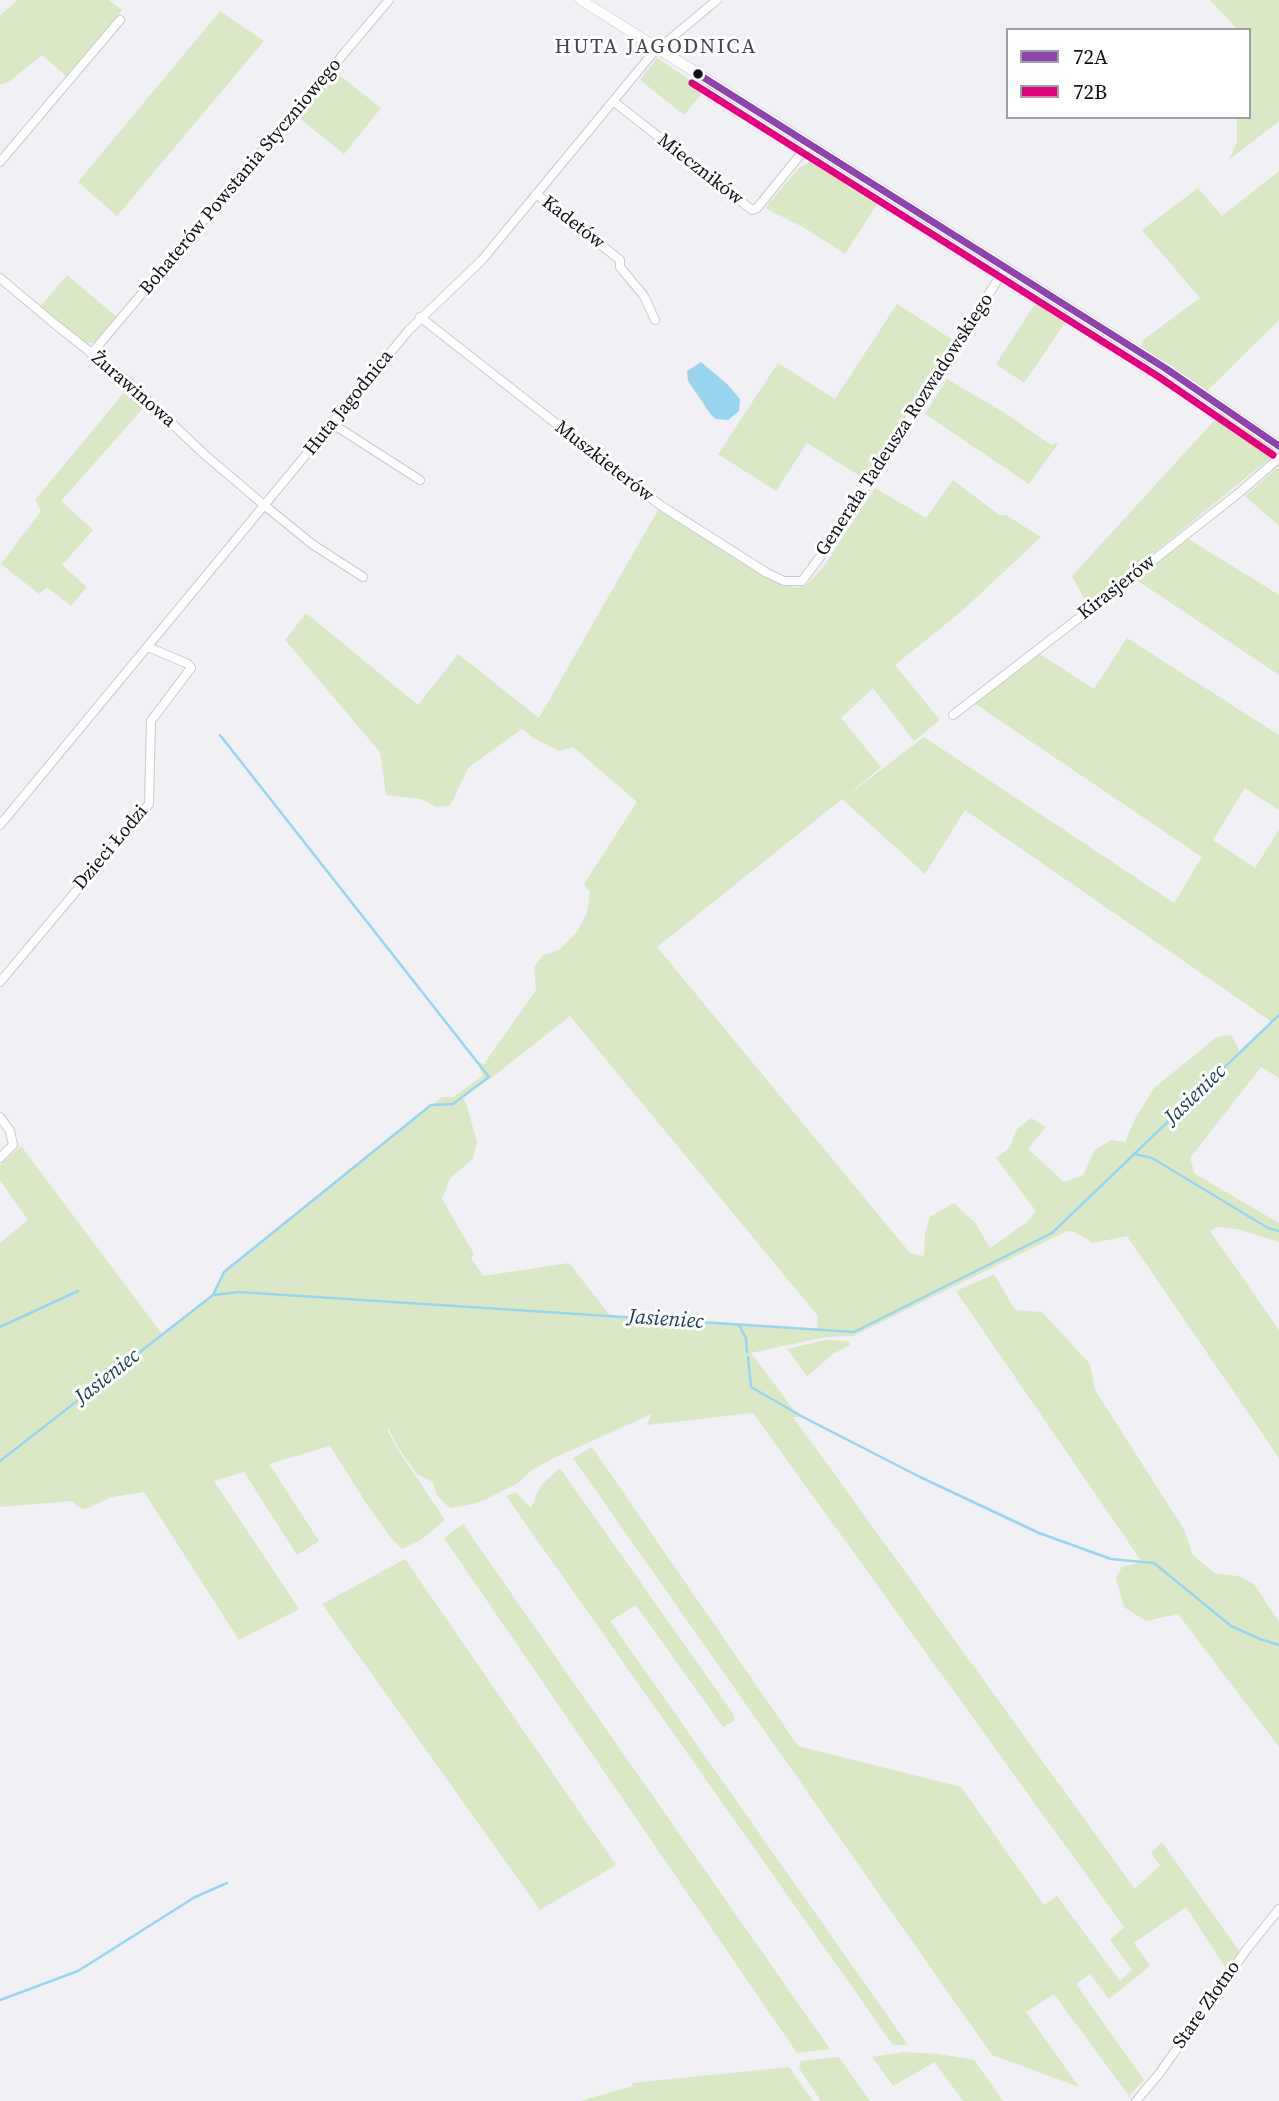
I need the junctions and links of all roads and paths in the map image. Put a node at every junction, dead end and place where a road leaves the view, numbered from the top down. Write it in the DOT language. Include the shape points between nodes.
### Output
graph roads {
  1 [pos="389,0"];
  2 [pos="581,0"];
  3 [pos="717,0"];
  4 [pos="120,20"];
  5 [pos="657,48"];
  6 [pos="613,101"];
  7 [pos="809,145"];
  8 [pos="0,162"];
  9 [pos="536,194"];
  10 [pos="1006,267"];
  11 [pos="0,278"];
  12 [pos="420,317"];
  13 [pos="655,320"];
  14 [pos="91,354"];
  15 [pos="331,423"];
  16 [pos="1279,446"];
  17 [pos="1279,458"];
  18 [pos="420,480"];
  19 [pos="264,505"];
  20 [pos="363,577"];
  21 [pos="802,581"];
  22 [pos="148,648"];
  23 [pos="953,715"];
  24 [pos="0,825"];
  25 [pos="0,982"];
  26 [pos="0,1117"];
  27 [pos="0,1158"];
  28 [pos="1279,1909"];
  29 [pos="1136,2101"];
  1 -- 14 [label="street, Bohaterów Powstania Styczniowego"];
  2 -- 5 [label="street"];
  3 -- 5 [label="street, Huta Jagodnica"];
  4 -- 8 [label="street"];
  5 -- 6 [label="street, Huta Jagodnica"];
  5 -- 7 [label="street"];
  6 -- 7 [label="street, Mieczników" via="752,210"];
  6 -- 9 [label="street, Huta Jagodnica"];
  7 -- 10 [label="street"];
  9 -- 12 [label="street, Huta Jagodnica" via="482,260"];
  9 -- 13 [label="street, Kadetów" via="620,260 620,267 644,296"];
  10 -- 16 [label="street"];
  10 -- 21 [label="street, Generała Tadeusza Rozwadowskiego"];
  11 -- 14 [label="street, Żurawinowa"];
  12 -- 15 [label="street, Huta Jagodnica"];
  12 -- 21 [label="street, Muszkieterów" via="660,505 767,573 784,581"];
  14 -- 19 [label="street, Żurawinowa"];
  15 -- 18 [label="street"];
  15 -- 19 [label="street, Huta Jagodnica"];
  17 -- 23 [label="street, Kirasjerów"];
  19 -- 20 [label="street, Żurawinowa"];
  19 -- 22 [label="street, Huta Jagodnica"];
  22 -- 24 [label="street, Huta Jagodnica"];
  22 -- 25 [label="street, Dzieci Łodzi" via="191,668 151,720 149,804"];
  26 -- 27 [label="street" via="13,1145"];
  28 -- 29 [label="street, Stare Złotno"];
}
